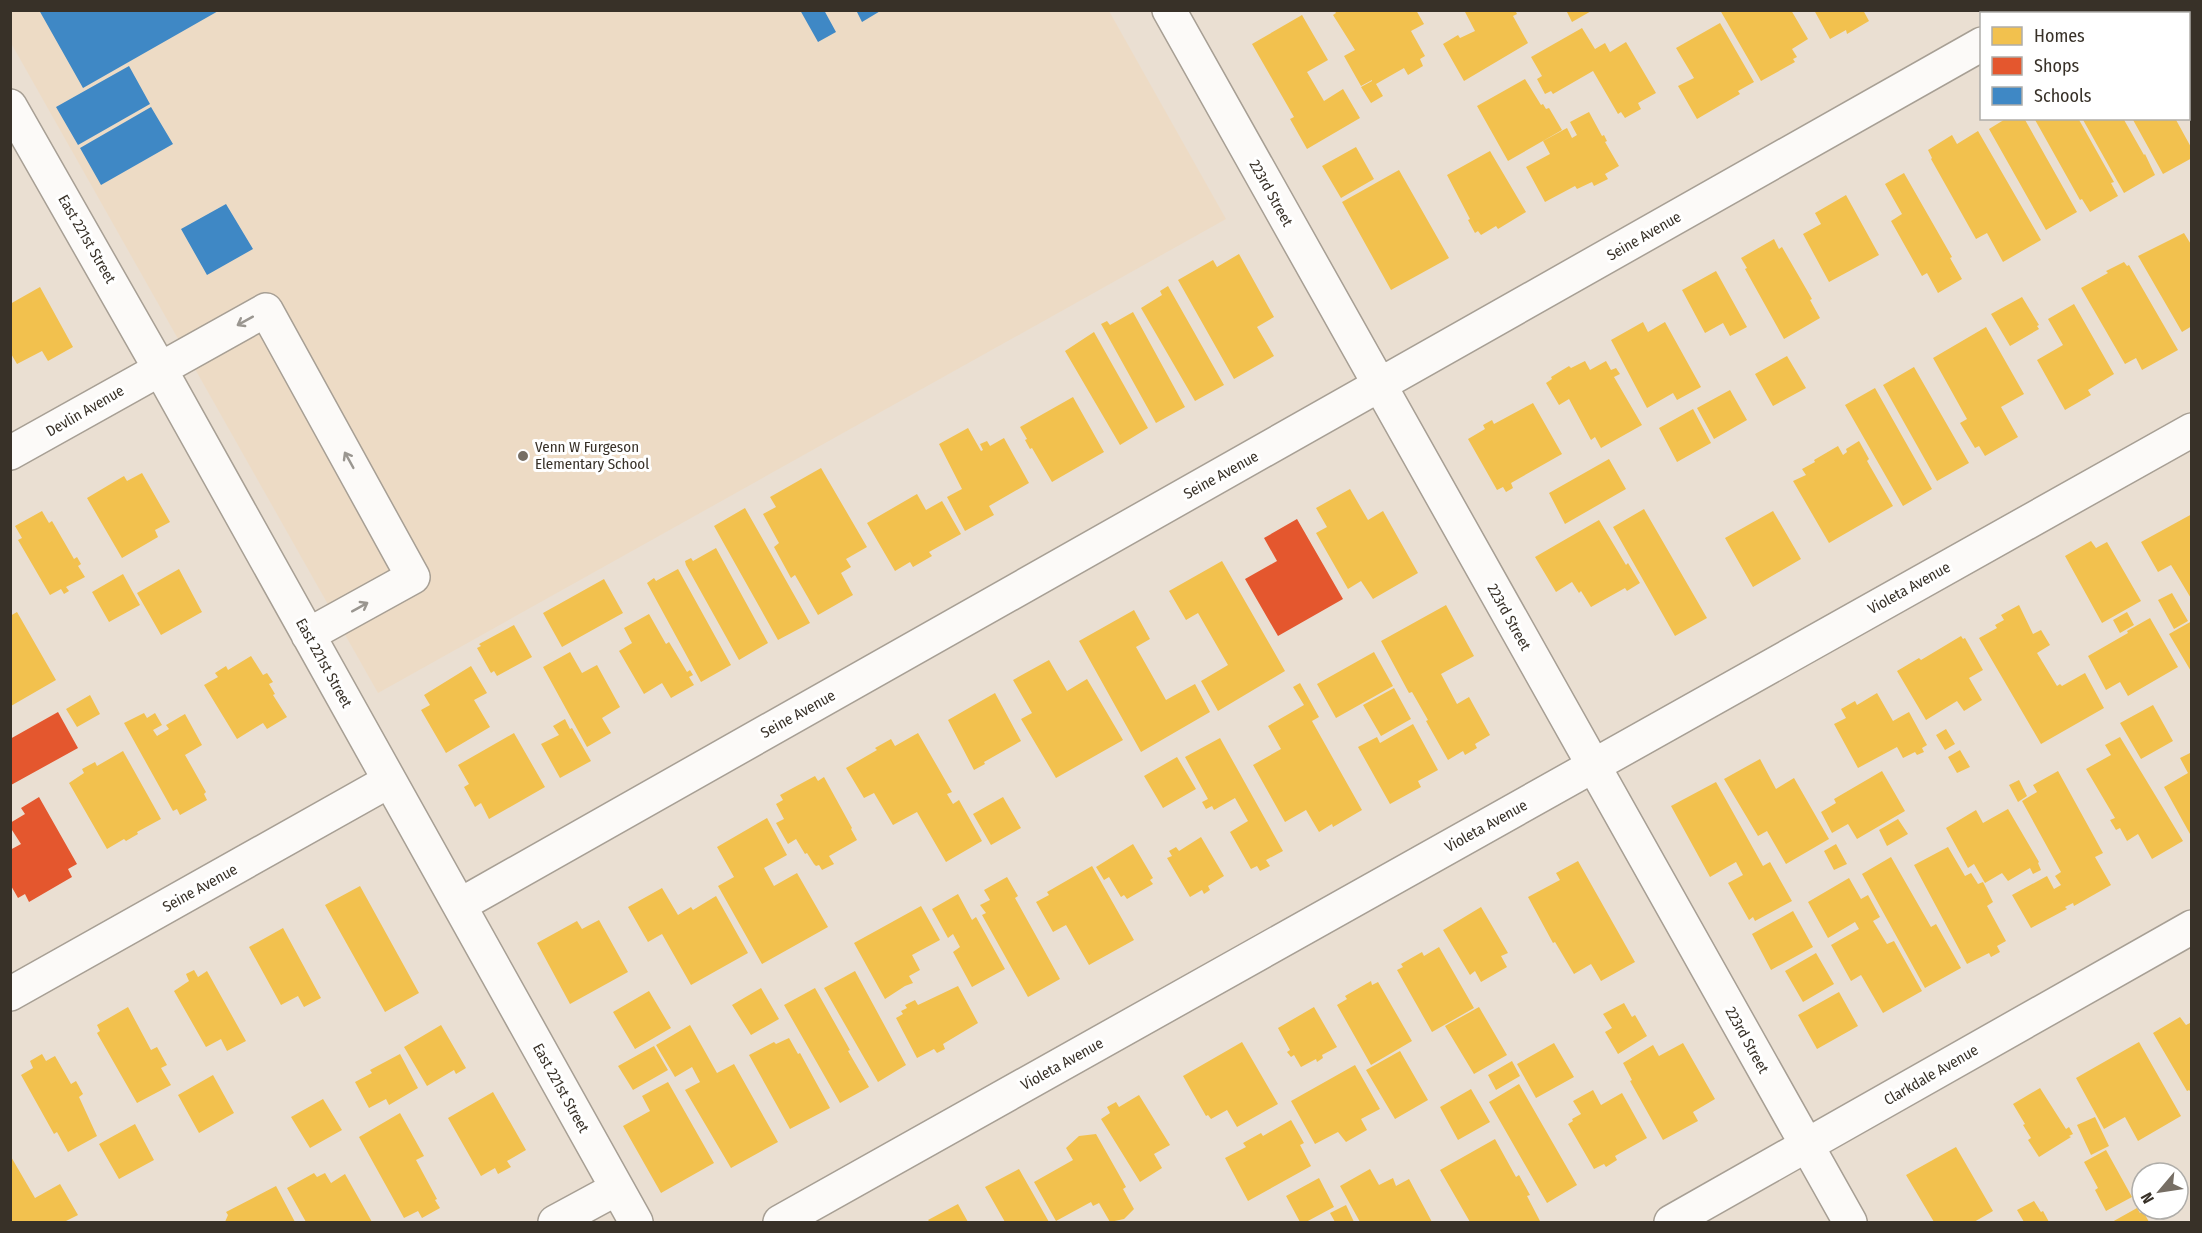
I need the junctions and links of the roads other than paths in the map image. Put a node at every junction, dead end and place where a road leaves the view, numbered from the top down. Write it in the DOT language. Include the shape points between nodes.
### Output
graph roads {
  1 [pos="1169,10"];
  2 [pos="1980,45"];
  3 [pos="10,105"];
  4 [pos="160,369"];
  5 [pos="1379,386"];
  6 [pos="2192,430"];
  7 [pos="10,453"];
  8 [pos="309,635"];
  9 [pos="1593,766"];
  10 [pos="389,781"];
  11 [pos="460,905"];
  12 [pos="2192,927"];
  13 [pos="10,994"];
  14 [pos="1806,1146"];
  15 [pos="616,1189"];
  16 [pos="555,1222"];
  17 [pos="636,1222"];
  18 [pos="780,1222"];
  19 [pos="1671,1222"];
  20 [pos="1850,1222"];
  1 -- 5 [label="street, 223rd Street"];
  2 -- 5 [label="street, Seine Avenue"];
  3 -- 4 [label="street, East 221st Street"];
  4 -- 7 [label="street, Devlin Avenue"];
  4 -- 8 [label="street, East 221st Street"];
  8 -- 4 [label="street, Devlin Avenue, one-way" via="413,577 272,320 266,310"];
  5 -- 9 [label="street, 223rd Street"];
  5 -- 11 [label="street, Seine Avenue"];
  6 -- 9 [label="street, Violeta Avenue"];
  8 -- 10 [label="street, East 221st Street"];
  9 -- 14 [label="street, 223rd Street"];
  9 -- 18 [label="street, Violeta Avenue"];
  10 -- 11 [label="street, East 221st Street"];
  10 -- 13 [label="street, Seine Avenue"];
  11 -- 15 [label="street, East 221st Street"];
  12 -- 14 [label="street, Clarkdale Avenue"];
  14 -- 19 [label="street, Clarkdale Avenue"];
  14 -- 20 [label="street, 223rd Street"];
  15 -- 16 [label="street"];
  15 -- 17 [label="street, East 221st Street"];
}
